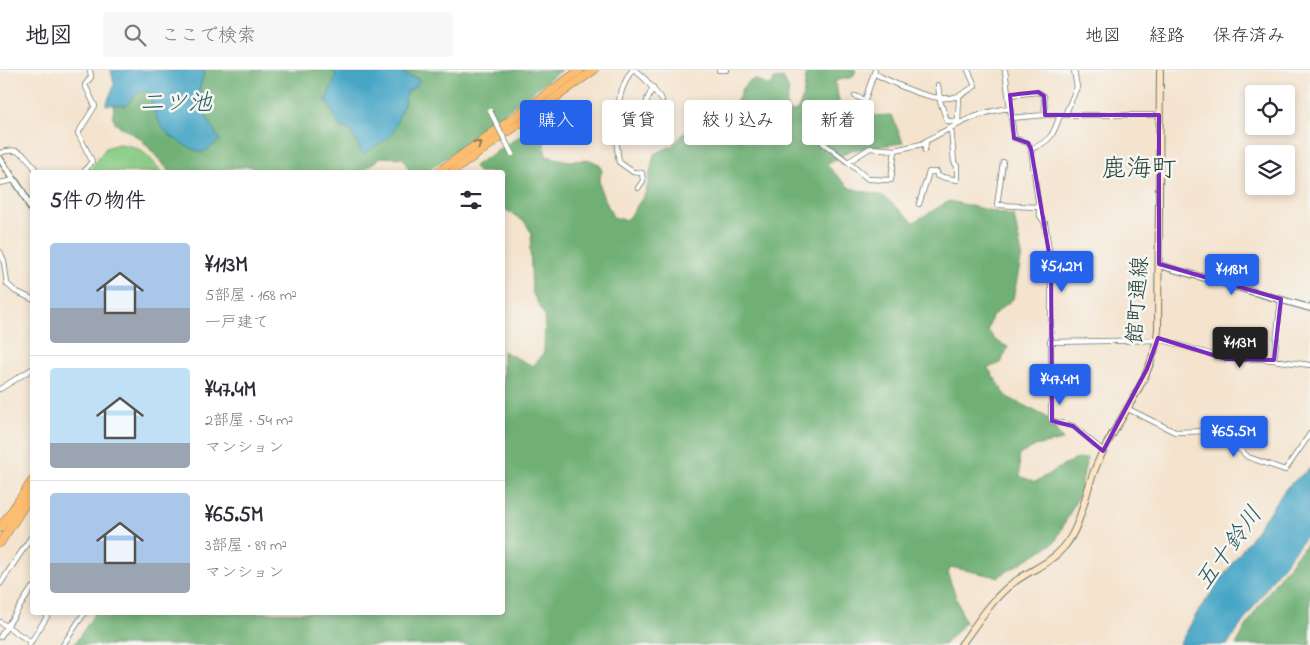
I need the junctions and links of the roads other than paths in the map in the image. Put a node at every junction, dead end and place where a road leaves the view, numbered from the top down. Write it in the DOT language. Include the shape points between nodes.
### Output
graph roads {
  1 [pos="90,70"];
  2 [pos="580,70"];
  3 [pos="594,70"];
  4 [pos="634,70"];
  5 [pos="720,70"];
  6 [pos="726,70"];
  7 [pos="968,70"];
  8 [pos="1006,70"];
  9 [pos="1074,70"];
  10 [pos="1160,70"];
  11 [pos="875,72"];
  12 [pos="938,85"];
  13 [pos="653,87"];
  14 [pos="1010,95"];
  15 [pos="855,96"];
  16 [pos="959,96"];
  17 [pos="939,97"];
  18 [pos="647,100"];
  19 [pos="662,100"];
  20 [pos="1010,108"];
  21 [pos="490,111"];
  22 [pos="1045,115"];
  23 [pos="1062,115"];
  24 [pos="1159,115"];
  25 [pos="1011,118"];
  26 [pos="958,122"];
  27 [pos="951,128"];
  28 [pos="926,141"];
  29 [pos="826,145"];
  30 [pos="1031,149"];
  31 [pos="895,150"];
  32 [pos="925,150"];
  33 [pos="0,153"];
  34 [pos="512,154"];
  35 [pos="0,159"];
  36 [pos="848,162"];
  37 [pos="1003,162"];
  38 [pos="36,170"];
  39 [pos="85,170"];
  40 [pos="441,170"];
  41 [pos="455,170"];
  42 [pos="14,180"];
  43 [pos="0,183"];
  44 [pos="638,188"];
  45 [pos="919,204"];
  46 [pos="1038,207"];
  47 [pos="30,208"];
  48 [pos="0,252"];
  49 [pos="1158,265"];
  50 [pos="30,298"];
  51 [pos="1281,299"];
  52 [pos="1310,308"];
  53 [pos="1158,340"];
  54 [pos="1050,342"];
  55 [pos="1274,360"];
  56 [pos="1310,365"];
  57 [pos="30,369"];
  58 [pos="0,389"];
  59 [pos="1126,408"];
  60 [pos="1310,434"];
  61 [pos="1103,450"];
  62 [pos="30,484"];
  63 [pos="30,497"];
  64 [pos="0,528"];
  65 [pos="30,539"];
  66 [pos="0,543"];
  67 [pos="0,584"];
  68 [pos="30,591"];
  69 [pos="48,615"];
  70 [pos="83,615"];
  71 [pos="0,622"];
  72 [pos="7,626"];
  73 [pos="0,638"];
  74 [pos="30,643"];
  75 [pos="63,645"];
  76 [pos="961,645"];
  1 -- 39 [label="street" via="91,77 85,85 95,106 78,133 92,161"];
  40 -- 2 [label="highway, one-way"];
  3 -- 41 [label="highway"];
  4 -- 13 [label="street"];
  4 -- 44 [label="street" via="620,94 616,135 619,162 632,172 642,173 643,181"];
  5 -- 6 [label="street"];
  7 -- 16 [label="street" via="975,86"];
  8 -- 14 [label="street"];
  9 -- 23 [label="street" via="1077,87"];
  10 -- 24 [label="main road, 館町通線"];
  11 -- 15 [label="street" via="866,100"];
  11 -- 17 [label="street" via="919,94"];
  12 -- 17 [label="street"];
  13 -- 18 [label="street"];
  13 -- 19 [label="street"];
  14 -- 20 [label="street"];
  14 -- 22 [label="street" via="1038,92 1044,96"];
  16 -- 17 [label="street"];
  16 -- 26 [label="street"];
  17 -- 26 [label="street" via="947,121"];
  20 -- 25 [label="street"];
  20 -- 26 [label="street" via="995,109"];
  21 -- 34 [label="street, bridge"];
  22 -- 23 [label="street"];
  22 -- 25 [label="street"];
  23 -- 24 [label="street"];
  23 -- 30 [label="street" via="1053,135 1044,144"];
  24 -- 49 [label="main road, 館町通線"];
  25 -- 30 [label="street" via="1014,138 1028,143"];
  26 -- 27 [label="street"];
  27 -- 28 [label="street"];
  27 -- 45 [label="street" via="957,180 930,172"];
  28 -- 31 [label="street"];
  28 -- 32 [label="street"];
  29 -- 36 [label="street"];
  30 -- 46 [label="street"];
  31 -- 36 [label="street" via="870,148"];
  31 -- 36 [label="street" via="891,180 868,180"];
  33 -- 38 [label="street" via="21,152"];
  35 -- 42 [label="street"];
  37 -- 46 [label="street" via="997,205"];
  42 -- 43 [label="street"];
  42 -- 47 [label="street"];
  46 -- 54 [label="street" via="1045,223 1051,264"];
  48 -- 50 [label="street" via="7,284"];
  49 -- 51 [label="street"];
  49 -- 53 [label="main road, 館町通線"];
  51 -- 52 [label="street"];
  51 -- 55 [label="street"];
  53 -- 54 [label="street"];
  53 -- 55 [label="street" via="1226,359"];
  53 -- 59 [label="main road, 館町通線" via="1148,369"];
  54 -- 61 [label="street" via="1052,421 1073,426"];
  55 -- 56 [label="street"];
  57 -- 58 [label="street"];
  59 -- 60 [label="street" via="1175,432 1214,431 1225,436 1248,457 1285,470"];
  59 -- 61 [label="main road, 館町通線"];
  61 -- 76 [label="main road, 館町通線" via="1066,545 1049,562 1002,593"];
  62 -- 64 [label="highway"];
  63 -- 66 [label="highway"];
  65 -- 67 [label="street"];
  68 -- 72 [label="street"];
  69 -- 74 [label="street"];
  70 -- 75 [label="street"];
  71 -- 72 [label="street"];
  72 -- 73 [label="street"];
  72 -- 74 [label="street"];
}
